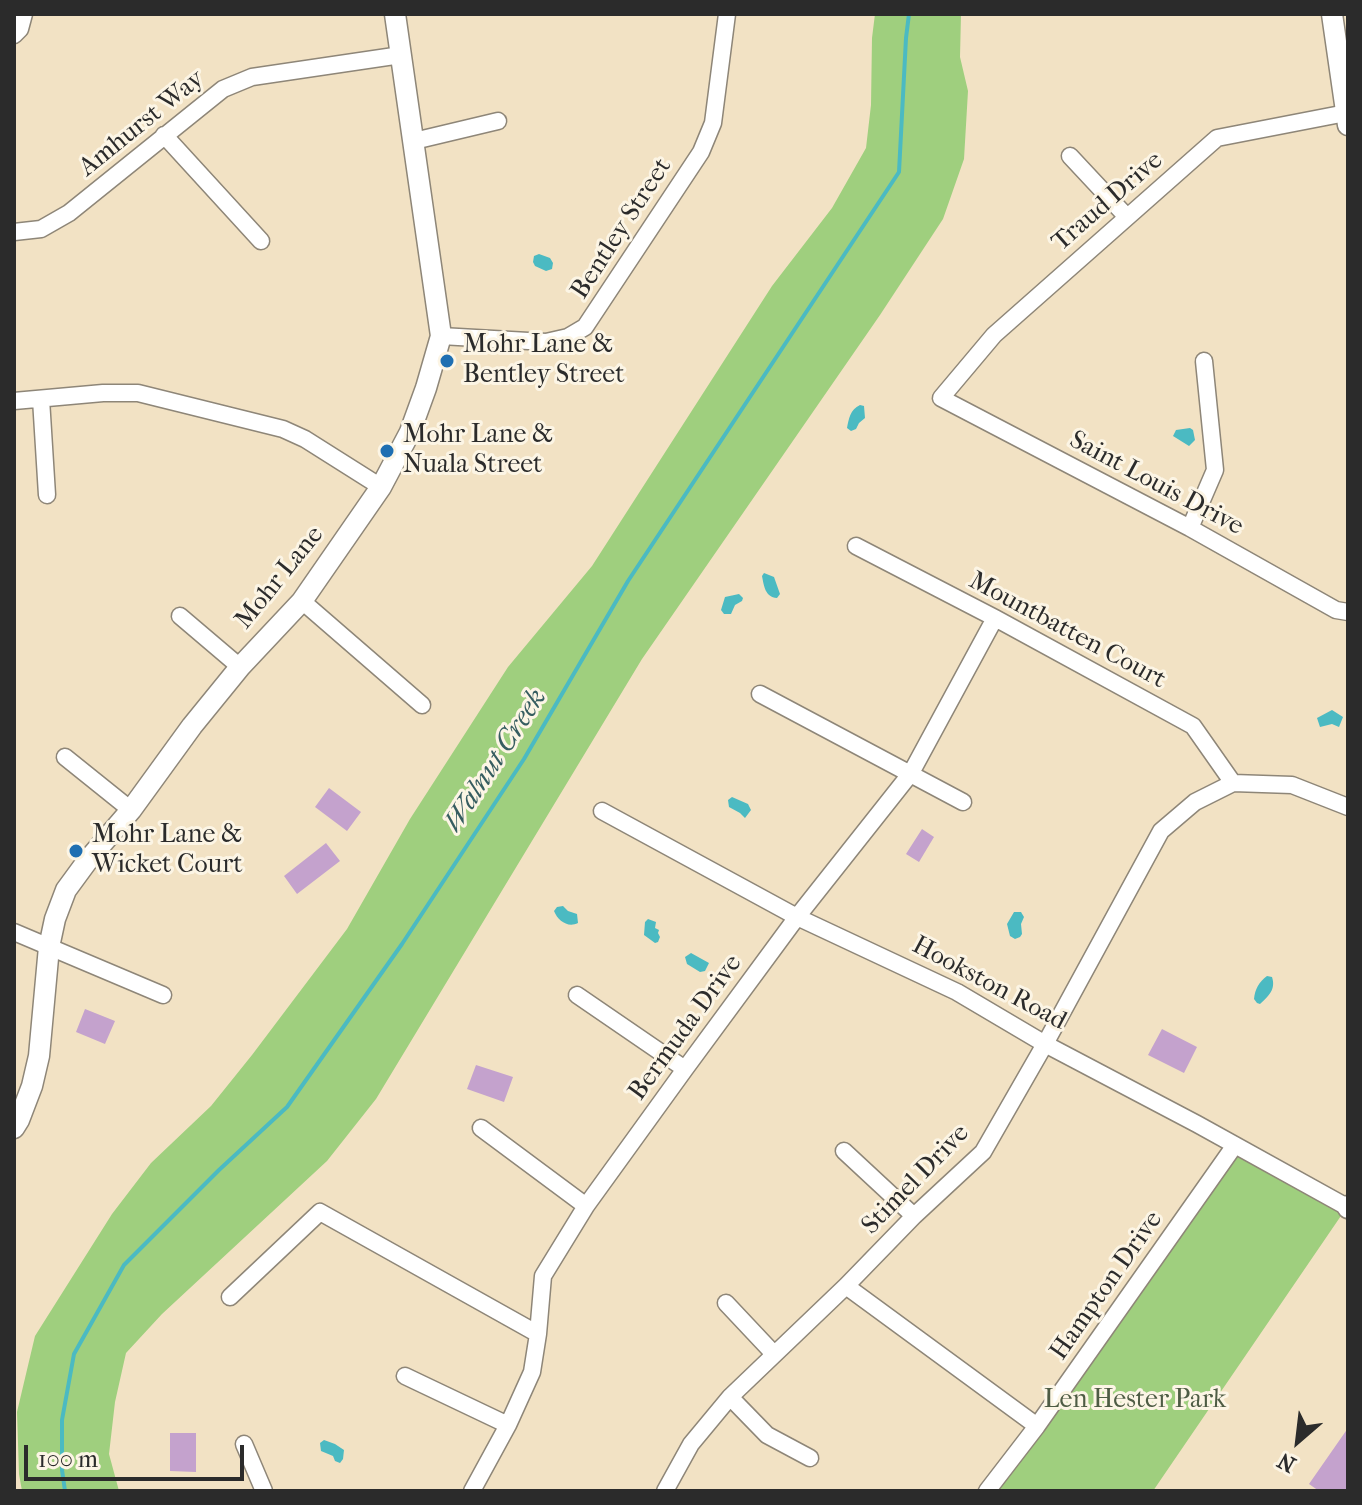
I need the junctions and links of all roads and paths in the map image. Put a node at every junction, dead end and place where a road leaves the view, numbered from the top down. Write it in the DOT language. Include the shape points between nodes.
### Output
graph roads {
  1 [pos="24,14"];
  2 [pos="395,14"];
  3 [pos="727,14"];
  4 [pos="1332,14"];
  5 [pos="14,35"];
  6 [pos="401,55"];
  7 [pos="1347,119"];
  8 [pos="498,121"];
  9 [pos="164,135"];
  10 [pos="414,141"];
  11 [pos="1070,156"];
  12 [pos="1127,217"];
  13 [pos="14,232"];
  14 [pos="261,241"];
  15 [pos="441,336"];
  16 [pos="1204,361"];
  17 [pos="941,398"];
  18 [pos="41,399"];
  19 [pos="14,401"];
  20 [pos="381,487"];
  21 [pos="47,495"];
  22 [pos="1190,528"];
  23 [pos="856,546"];
  24 [pos="302,601"];
  25 [pos="1348,612"];
  26 [pos="180,616"];
  27 [pos="995,618"];
  28 [pos="240,667"];
  29 [pos="760,694"];
  30 [pos="422,705"];
  31 [pos="65,757"];
  32 [pos="911,773"];
  33 [pos="1233,783"];
  34 [pos="963,802"];
  35 [pos="1348,807"];
  36 [pos="131,810"];
  37 [pos="602,811"];
  38 [pos="797,917"];
  39 [pos="14,932"];
  40 [pos="49,947"];
  41 [pos="163,995"];
  42 [pos="577,995"];
  43 [pos="1045,1044"];
  44 [pos="685,1069"];
  45 [pos="16,1122"];
  46 [pos="481,1128"];
  47 [pos="1235,1145"];
  48 [pos="844,1151"];
  49 [pos="586,1206"];
  50 [pos="1348,1207"];
  51 [pos="914,1216"];
  52 [pos="846,1286"];
  53 [pos="230,1297"];
  54 [pos="726,1303"];
  55 [pos="538,1334"];
  56 [pos="774,1354"];
  57 [pos="405,1376"];
  58 [pos="730,1397"];
  59 [pos="508,1425"];
  60 [pos="1037,1426"];
  61 [pos="244,1444"];
  62 [pos="810,1458"];
  63 [pos="264,1491"];
  64 [pos="472,1491"];
  65 [pos="665,1491"];
  66 [pos="987,1491"];
  1 -- 5 [label="street"];
  2 -- 6 [label="street, Mohr Lane"];
  3 -- 15 [label="street, Bentley Street" via="713,123 701,152 585,327 546,342"];
  4 -- 7 [label="street"];
  6 -- 9 [label="street, Amhurst Way" via="252,77 223,89"];
  6 -- 10 [label="street, Mohr Lane"];
  7 -- 12 [label="street, Traud Drive" via="1217,138"];
  8 -- 10 [label="street"];
  9 -- 13 [label="street, Amhurst Way" via="69,213 41,229"];
  9 -- 14 [label="street"];
  10 -- 15 [label="street, Mohr Lane"];
  11 -- 12 [label="street"];
  12 -- 17 [label="street, Traud Drive" via="994,335"];
  15 -- 20 [label="street, Mohr Lane" via="410,432"];
  16 -- 22 [label="street" via="1215,470"];
  17 -- 22 [label="street, Saint Louis Drive"];
  18 -- 19 [label="street"];
  18 -- 20 [label="street" via="138,393 283,429"];
  18 -- 21 [label="street"];
  20 -- 24 [label="street, Mohr Lane"];
  22 -- 25 [label="street, Saint Louis Drive"];
  23 -- 27 [label="street, Mountbatten Court"];
  24 -- 28 [label="street, Mohr Lane"];
  24 -- 30 [label="street"];
  26 -- 28 [label="street"];
  27 -- 32 [label="street, Bermuda Drive"];
  27 -- 33 [label="street, Mountbatten Court" via="1193,726"];
  28 -- 36 [label="street, Mohr Lane"];
  29 -- 32 [label="street"];
  31 -- 36 [label="street"];
  32 -- 34 [label="street"];
  32 -- 38 [label="street, Bermuda Drive"];
  33 -- 35 [label="street, Stimel Drive" via="1292,785"];
  33 -- 43 [label="street, Stimel Drive" via="1195,802 1161,831"];
  36 -- 40 [label="street, Mohr Lane" via="66,890"];
  37 -- 38 [label="street, Hookston Road"];
  38 -- 43 [label="street, Hookston Road" via="957,992"];
  38 -- 44 [label="street, Bermuda Drive"];
  39 -- 40 [label="street"];
  40 -- 41 [label="street"];
  40 -- 45 [label="street, Mohr Lane" via="39,1056"];
  42 -- 44 [label="street"];
  43 -- 47 [label="street, Hookston Road"];
  43 -- 51 [label="street, Stimel Drive" via="983,1152"];
  44 -- 49 [label="street, Bermuda Drive"];
  46 -- 49 [label="street"];
  47 -- 50 [label="street, Hookston Road"];
  47 -- 60 [label="street, Hampton Drive"];
  48 -- 51 [label="street"];
  49 -- 55 [label="street, Bermuda Drive" via="543,1276"];
  51 -- 52 [label="street, Stimel Drive"];
  52 -- 56 [label="street, Stimel Drive"];
  52 -- 60 [label="street"];
  53 -- 55 [label="street" via="320,1212"];
  54 -- 56 [label="street"];
  55 -- 59 [label="street, Bermuda Drive" via="532,1372"];
  56 -- 58 [label="street, Stimel Drive"];
  57 -- 59 [label="street"];
  58 -- 62 [label="street" via="767,1435"];
  58 -- 65 [label="street, Stimel Drive" via="691,1444"];
  59 -- 64 [label="street, Bermuda Drive"];
  60 -- 66 [label="street, Hampton Drive"];
  61 -- 63 [label="street"];
}
